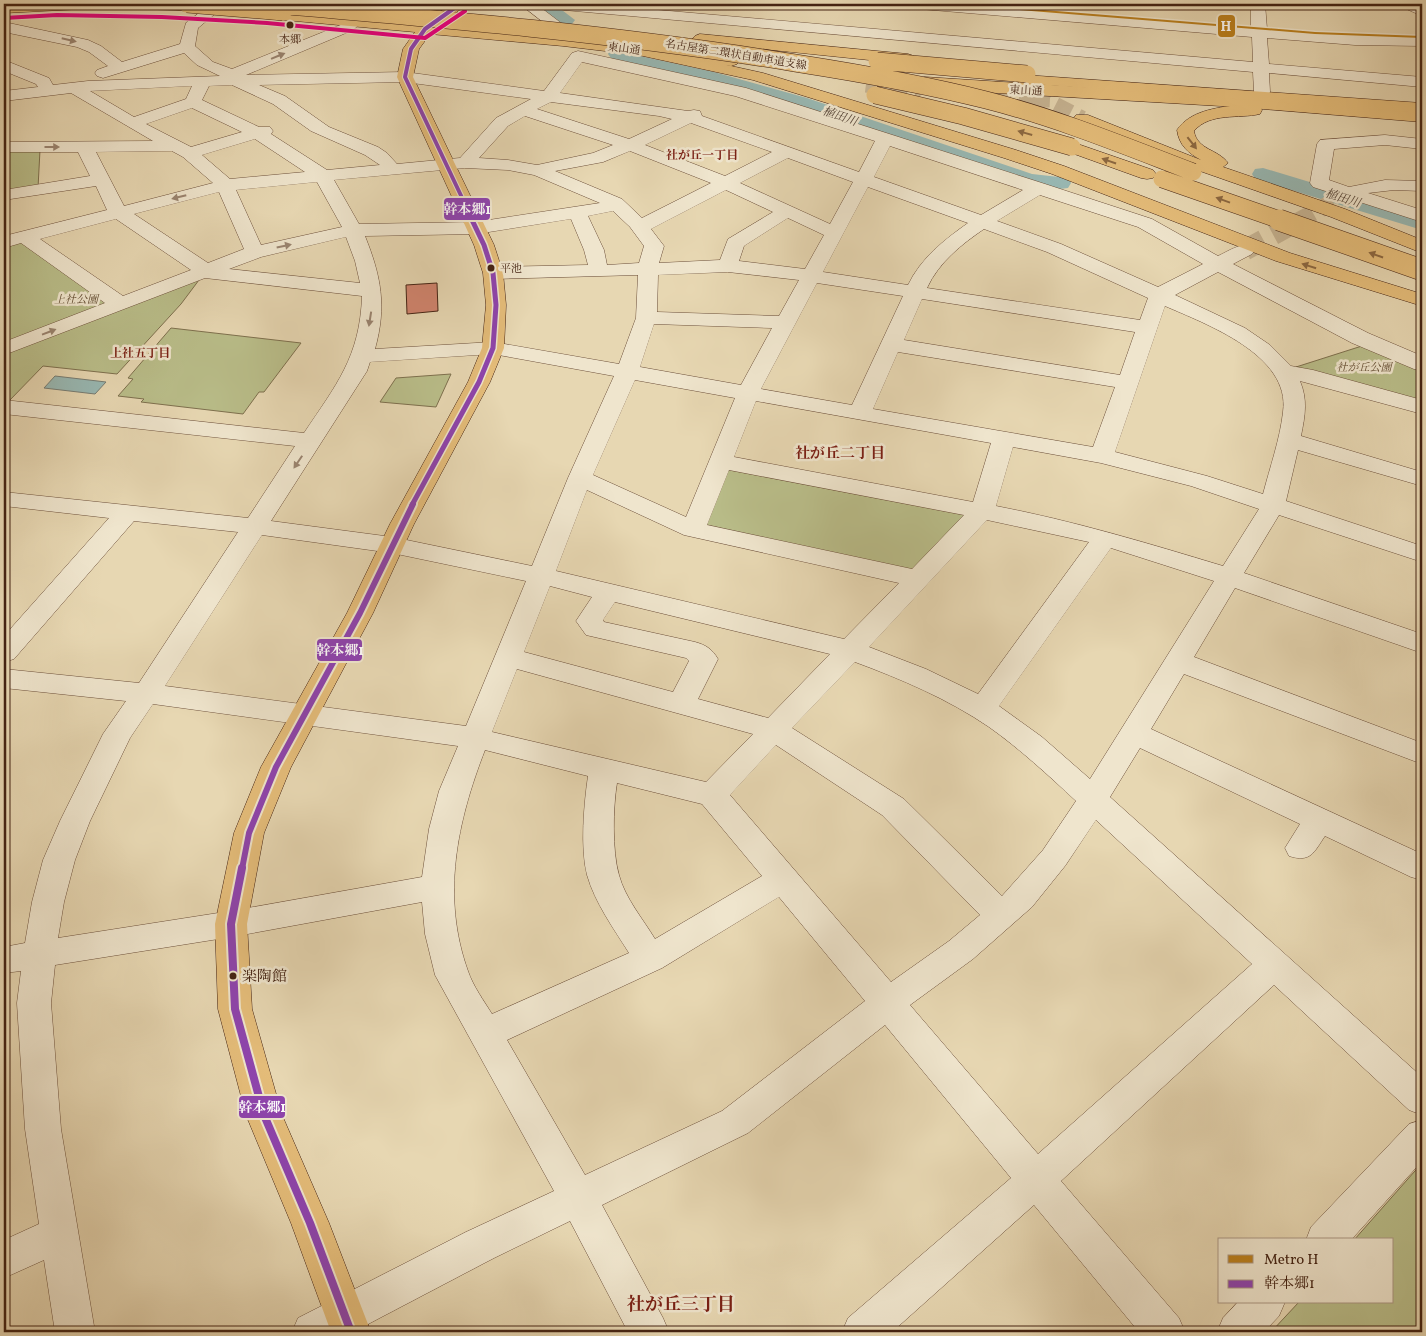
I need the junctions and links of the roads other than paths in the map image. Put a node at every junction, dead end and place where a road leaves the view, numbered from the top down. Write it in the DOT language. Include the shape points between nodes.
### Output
graph roads {
  1 [pos="35,4"];
  2 [pos="187,4"];
  3 [pos="264,4"];
  4 [pos="300,4"];
  5 [pos="460,4"];
  6 [pos="527,4"];
  7 [pos="910,4"];
  8 [pos="1258,4"];
  9 [pos="1407,4"];
  10 [pos="562,5"];
  11 [pos="217,6"];
  12 [pos="1033,7"];
  13 [pos="4,8"];
  14 [pos="642,8"];
  15 [pos="813,11"];
  16 [pos="1422,12"];
  17 [pos="444,16"];
  18 [pos="352,20"];
  19 [pos="4,26"];
  20 [pos="520,26"];
  21 [pos="557,26"];
  22 [pos="806,27"];
  23 [pos="425,29"];
  24 [pos="1258,29"];
  25 [pos="594,30"];
  26 [pos="38,34"];
  27 [pos="680,38"];
  28 [pos="1420,38"];
  29 [pos="617,46"];
  30 [pos="187,47"];
  31 [pos="1028,47"];
  32 [pos="795,48"];
  33 [pos="12,49"];
  34 [pos="4,65"];
  35 [pos="119,67"];
  36 [pos="791,68"];
  37 [pos="1262,69"];
  38 [pos="1421,71"];
  39 [pos="949,75"];
  40 [pos="1025,75"];
  41 [pos="233,77"];
  42 [pos="405,77"];
  43 [pos="203,81"];
  44 [pos="866,84"];
  45 [pos="81,87"];
  46 [pos="48,91"];
  47 [pos="740,92"];
  48 [pos="1262,92"];
  49 [pos="549,96"];
  50 [pos="8,98"];
  51 [pos="1050,99"];
  52 [pos="193,102"];
  53 [pos="1422,107"];
  54 [pos="522,110"];
  55 [pos="1266,110"];
  56 [pos="690,117"];
  57 [pos="1082,118"];
  58 [pos="1422,118"];
  59 [pos="304,120"];
  60 [pos="132,123"];
  61 [pos="257,133"];
  62 [pos="886,140"];
  63 [pos="975,143"];
  64 [pos="1422,144"];
  65 [pos="630,145"];
  66 [pos="84,146"];
  67 [pos="4,147"];
  68 [pos="182,149"];
  69 [pos="788,152"];
  70 [pos="455,163"];
  71 [pos="391,170"];
  72 [pos="540,171"];
  73 [pos="322,176"];
  74 [pos="864,179"];
  75 [pos="100,180"];
  76 [pos="726,183"];
  77 [pos="226,185"];
  78 [pos="1422,186"];
  79 [pos="1039,188"];
  80 [pos="4,195"];
  81 [pos="1342,197"];
  82 [pos="615,203"];
  83 [pos="1162,210"];
  84 [pos="787,211"];
  85 [pos="118,212"];
  86 [pos="577,212"];
  87 [pos="1422,216"];
  88 [pos="1352,218"];
  89 [pos="983,223"];
  90 [pos="640,227"];
  91 [pos="476,228"];
  92 [pos="353,230"];
  93 [pos="835,233"];
  94 [pos="23,236"];
  95 [pos="4,242"];
  96 [pos="1422,248"];
  97 [pos="1246,250"];
  98 [pos="255,252"];
  99 [pos="1219,265"];
  100 [pos="728,266"];
  101 [pos="648,268"];
  102 [pos="204,270"];
  103 [pos="1422,270"];
  104 [pos="599,272"];
  105 [pos="493,273"];
  106 [pos="812,276"];
  107 [pos="370,290"];
  108 [pos="915,292"];
  109 [pos="1159,295"];
  110 [pos="1422,300"];
  111 [pos="121,304"];
  112 [pos="646,318"];
  113 [pos="786,322"];
  114 [pos="1148,328"];
  115 [pos="891,344"];
  116 [pos="493,348"];
  117 [pos="4,349"];
  118 [pos="362,356"];
  119 [pos="1422,364"];
  120 [pos="627,372"];
  121 [pos="1283,372"];
  122 [pos="1128,383"];
  123 [pos="748,392"];
  124 [pos="4,407"];
  125 [pos="1422,407"];
  126 [pos="860,412"];
  127 [pos="1004,439"];
  128 [pos="1288,440"];
  129 [pos="312,441"];
  130 [pos="1102,456"];
  131 [pos="720,461"];
  132 [pos="580,478"];
  133 [pos="1422,479"];
  134 [pos="4,499"];
  135 [pos="1272,505"];
  136 [pos="982,511"];
  137 [pos="128,512"];
  138 [pos="254,526"];
  139 [pos="693,530"];
  140 [pos="1105,538"];
  141 [pos="392,545"];
  142 [pos="1422,554"];
  143 [pos="541,576"];
  144 [pos="1229,577"];
  145 [pos="916,578"];
  146 [pos="608,592"];
  147 [pos="1422,644"];
  148 [pos="850,650"];
  149 [pos="4,653"];
  150 [pos="509,657"];
  151 [pos="1177,661"];
  152 [pos="4,678"];
  153 [pos="146,693"];
  154 [pos="681,704"];
  155 [pos="981,708"];
  156 [pos="304,714"];
  157 [pos="774,730"];
  158 [pos="1134,733"];
  159 [pos="476,738"];
  160 [pos="1422,754"];
  161 [pos="604,769"];
  162 [pos="712,796"];
  163 [pos="1093,800"];
  164 [pos="1320,819"];
  165 [pos="1300,848"];
  166 [pos="1422,868"];
  167 [pos="784,879"];
  168 [pos="436,887"];
  169 [pos="1001,916"];
  170 [pos="231,924"];
  171 [pos="40,953"];
  172 [pos="650,958"];
  173 [pos="4,960"];
  174 [pos="1276,964"];
  175 [pos="888,1003"];
  176 [pos="484,1034"];
  177 [pos="1422,1099"];
  178 [pos="1422,1136"];
  179 [pos="1036,1180"];
  180 [pos="578,1198"];
  181 [pos="59,1234"];
  182 [pos="1326,1238"];
  183 [pos="4,1259"];
  184 [pos="1263,1304"];
  185 [pos="348,1324"];
  186 [pos="74,1332"];
  187 [pos="312,1332"];
  188 [pos="649,1332"];
  189 [pos="862,1332"];
  190 [pos="1165,1332"];
  191 [pos="1237,1332"];
  1 -- 13 [label="main road"];
  2 -- 18 [label="main road, 名古屋第二環状自動車道支線, bridge"];
  3 -- 20 [label="main road, 名古屋第二環状自動車道支線, bridge"];
  4 -- 17 [label="main road, 東山通"];
  5 -- 17 [label="main road"];
  6 -- 21 [label="street"];
  7 -- 12 [label="street"];
  8 -- 24 [label="street"];
  9 -- 16 [label="street"];
  10 -- 14 [label="street"];
  10 -- 25 [label="street"];
  11 -- 13 [label="main road, 東山通" via="100,4"];
  11 -- 18 [label="main road, 東山通"];
  11 -- 30 [label="street" via="191,26"];
  12 -- 24 [label="street"];
  12 -- 31 [label="street"];
  14 -- 22 [label="street"];
  15 -- 22 [label="street"];
  17 -- 21 [label="main road, 東山通"];
  17 -- 23 [label="main road"];
  18 -- 23 [label="main road, 東山通"];
  41 -- 18 [label="street, one-way" via="348,27"];
  18 -- 44 [label="main road" via="482,28 598,40 700,54"];
  103 -- 18 [label="main road, 名古屋第二環状自動車道支線, one-way, bridge" via="1072,147 916,104 731,66 552,38"];
  19 -- 26 [label="street"];
  20 -- 40 [label="main road, bridge"];
  20 -- 96 [label="main road, 名古屋第二環状自動車道支線, bridge" via="722,51 957,93 1044,116 1352,231"];
  21 -- 25 [label="main road, 東山通"];
  22 -- 31 [label="street"];
  22 -- 32 [label="street"];
  23 -- 29 [label="main road, 東山通"];
  23 -- 42 [label="main road" via="411,49"];
  24 -- 28 [label="street" via="1354,40"];
  24 -- 37 [label="street"];
  25 -- 27 [label="main road, 東山通"];
  26 -- 33 [label="street"];
  26 -- 35 [label="street, one-way" via="82,43"];
  27 -- 32 [label="main road, 東山通"];
  27 -- 39 [label="main road" via="797,58"];
  28 -- 38 [label="street"];
  29 -- 36 [label="main road, 東山通"];
  29 -- 63 [label="main road" via="758,76"];
  30 -- 35 [label="street"];
  30 -- 41 [label="street" via="198,60"];
  31 -- 37 [label="street"];
  31 -- 40 [label="street"];
  32 -- 40 [label="main road, 東山通"];
  34 -- 46 [label="street" via="43,81"];
  35 -- 45 [label="street" via="97,75"];
  36 -- 58 [label="main road, 東山通" via="980,87 1238,102"];
  36 -- 63 [label="main road" via="799,78 810,83 892,110"];
  37 -- 38 [label="street"];
  37 -- 48 [label="street"];
  40 -- 48 [label="main road, 東山通"];
  40 -- 53 [label="main road" via="1188,91"];
  40 -- 83 [label="main road" via="973,83 957,89 947,99 947,114 962,125 1076,170"];
  41 -- 42 [label="street"];
  41 -- 43 [label="street"];
  41 -- 59 [label="street" via="280,100"];
  42 -- 49 [label="street"];
  42 -- 70 [label="main road"];
  43 -- 45 [label="street"];
  43 -- 52 [label="street"];
  45 -- 46 [label="street"];
  45 -- 60 [label="street"];
  46 -- 50 [label="street"];
  47 -- 49 [label="street" via="578,56"];
  47 -- 56 [label="street"];
  47 -- 62 [label="street"];
  48 -- 53 [label="main road, 東山通"];
  49 -- 54 [label="street"];
  49 -- 56 [label="street"];
  51 -- 55 [label="main road"];
  52 -- 60 [label="street"];
  52 -- 61 [label="street"];
  54 -- 65 [label="street"];
  54 -- 70 [label="street" via="502,122"];
  55 -- 58 [label="main road"];
  55 -- 88 [label="main road, one-way" via="1208,114 1191,123 1186,135 1190,144 1209,158"];
  56 -- 65 [label="street"];
  56 -- 69 [label="street"];
  57 -- 88 [label="main road" via="1146,146"];
  59 -- 61 [label="street"];
  59 -- 71 [label="street" via="323,132 366,147 389,164"];
  60 -- 68 [label="street"];
  61 -- 68 [label="street"];
  61 -- 73 [label="street"];
  62 -- 74 [label="street"];
  62 -- 79 [label="street"];
  63 -- 83 [label="main road" via="1058,170"];
  64 -- 81 [label="street" via="1385,140 1326,144 1319,183"];
  65 -- 72 [label="street" via="597,158"];
  65 -- 76 [label="street"];
  67 -- 66 [label="street, one-way"];
  66 -- 68 [label="street"];
  66 -- 75 [label="street"];
  68 -- 77 [label="street"];
  69 -- 74 [label="street"];
  69 -- 76 [label="street"];
  70 -- 71 [label="street"];
  70 -- 72 [label="street" via="508,165"];
  70 -- 91 [label="main road"];
  71 -- 73 [label="street"];
  72 -- 82 [label="street"];
  73 -- 77 [label="street"];
  73 -- 92 [label="street"];
  74 -- 89 [label="street"];
  74 -- 93 [label="street"];
  75 -- 80 [label="street"];
  75 -- 85 [label="street"];
  76 -- 84 [label="street"];
  76 -- 90 [label="street"];
  77 -- 85 [label="street, one-way"];
  77 -- 98 [label="street"];
  78 -- 81 [label="street" via="1366,187"];
  79 -- 89 [label="street"];
  79 -- 99 [label="street" via="1145,223"];
  81 -- 87 [label="street"];
  82 -- 86 [label="street" via="605,208"];
  82 -- 90 [label="street"];
  110 -- 83 [label="main road, one-way" via="1283,257"];
  84 -- 93 [label="street"];
  84 -- 100 [label="street" via="735,243"];
  85 -- 94 [label="street"];
  85 -- 102 [label="street"];
  86 -- 91 [label="street"];
  86 -- 104 [label="street" via="594,250"];
  88 -- 96 [label="main road"];
  89 -- 108 [label="street" via="933,260"];
  89 -- 109 [label="street" via="1054,248"];
  90 -- 101 [label="street" via="654,246"];
  91 -- 92 [label="street"];
  91 -- 105 [label="main road"];
  98 -- 92 [label="street, one-way"];
  92 -- 107 [label="street" via="369,271"];
  93 -- 106 [label="street"];
  94 -- 95 [label="street"];
  94 -- 111 [label="street"];
  97 -- 99 [label="street"];
  98 -- 102 [label="street"];
  99 -- 109 [label="street"];
  99 -- 119 [label="street" via="1360,338"];
  100 -- 101 [label="street"];
  100 -- 106 [label="street"];
  101 -- 104 [label="street"];
  101 -- 112 [label="street"];
  102 -- 107 [label="street"];
  102 -- 111 [label="street"];
  104 -- 105 [label="street"];
  105 -- 116 [label="main road" via="496,305"];
  106 -- 108 [label="street"];
  106 -- 113 [label="street"];
  107 -- 118 [label="street, one-way" via="372,315"];
  108 -- 114 [label="street"];
  108 -- 115 [label="street"];
  109 -- 114 [label="street"];
  109 -- 121 [label="street" via="1248,338"];
  117 -- 111 [label="street, one-way"];
  112 -- 113 [label="street"];
  112 -- 120 [label="street"];
  113 -- 123 [label="street"];
  114 -- 122 [label="street"];
  115 -- 122 [label="street"];
  115 -- 126 [label="street"];
  116 -- 118 [label="street"];
  116 -- 120 [label="street"];
  116 -- 141 [label="main road" via="475,391"];
  118 -- 129 [label="street"];
  120 -- 123 [label="street"];
  120 -- 132 [label="street"];
  121 -- 125 [label="street"];
  121 -- 128 [label="street" via="1292,386 1295,400"];
  122 -- 130 [label="street"];
  123 -- 126 [label="street"];
  123 -- 131 [label="street"];
  124 -- 129 [label="street"];
  126 -- 127 [label="street"];
  127 -- 130 [label="street"];
  127 -- 136 [label="street"];
  128 -- 133 [label="street"];
  128 -- 135 [label="street"];
  129 -- 138 [label="street, one-way"];
  130 -- 135 [label="street" via="1199,481"];
  131 -- 136 [label="street"];
  131 -- 139 [label="street"];
  132 -- 139 [label="street"];
  132 -- 143 [label="street"];
  134 -- 137 [label="street"];
  135 -- 142 [label="street"];
  135 -- 144 [label="street"];
  136 -- 140 [label="street"];
  136 -- 145 [label="street"];
  137 -- 138 [label="street"];
  137 -- 149 [label="street"];
  138 -- 141 [label="street"];
  138 -- 153 [label="street"];
  139 -- 145 [label="street"];
  140 -- 144 [label="street"];
  140 -- 155 [label="street"];
  141 -- 143 [label="street"];
  141 -- 156 [label="main road" via="360,613"];
  143 -- 146 [label="street"];
  143 -- 150 [label="street"];
  144 -- 147 [label="street"];
  144 -- 151 [label="street"];
  145 -- 148 [label="street"];
  146 -- 148 [label="street"];
  146 -- 154 [label="street" via="589,621 595,630 695,651 704,659"];
  148 -- 155 [label="street" via="900,667"];
  148 -- 157 [label="street"];
  150 -- 154 [label="street"];
  150 -- 159 [label="street"];
  151 -- 158 [label="street"];
  151 -- 160 [label="street"];
  152 -- 153 [label="street"];
  153 -- 156 [label="street"];
  153 -- 171 [label="street" via="117,734 74,821 48,902"];
  154 -- 157 [label="street"];
  155 -- 163 [label="street" via="1048,758"];
  156 -- 159 [label="street"];
  156 -- 170 [label="main road" via="276,767 249,833"];
  157 -- 162 [label="street"];
  157 -- 169 [label="street" via="893,807"];
  158 -- 163 [label="street"];
  158 -- 164 [label="street"];
  159 -- 161 [label="street"];
  159 -- 168 [label="street" via="454,791 444,829"];
  161 -- 162 [label="street"];
  161 -- 172 [label="street" via="599,801 603,875 617,906"];
  162 -- 167 [label="street"];
  163 -- 169 [label="street" via="1054,858 1021,898"];
  163 -- 174 [label="street"];
  164 -- 165 [label="street"];
  164 -- 166 [label="street"];
  167 -- 172 [label="street"];
  167 -- 175 [label="street"];
  168 -- 170 [label="street"];
  168 -- 176 [label="street" via="441,934 452,975"];
  169 -- 175 [label="street" via="961,950"];
  170 -- 171 [label="street"];
  170 -- 185 [label="main road" via="235,1009 264,1115 310,1222"];
  171 -- 173 [label="street"];
  171 -- 181 [label="street" via="34,1003 35,1030 43,1129"];
  172 -- 176 [label="street"];
  174 -- 177 [label="street"];
  174 -- 179 [label="street"];
  175 -- 179 [label="street"];
  175 -- 180 [label="street" via="735,1122"];
  176 -- 180 [label="street"];
  178 -- 182 [label="street"];
  179 -- 189 [label="street"];
  179 -- 190 [label="street"];
  180 -- 185 [label="street" via="480,1245"];
  180 -- 188 [label="street"];
  181 -- 183 [label="street"];
  181 -- 186 [label="street"];
  184 -- 191 [label="street"];
  185 -- 187 [label="street"];
}
